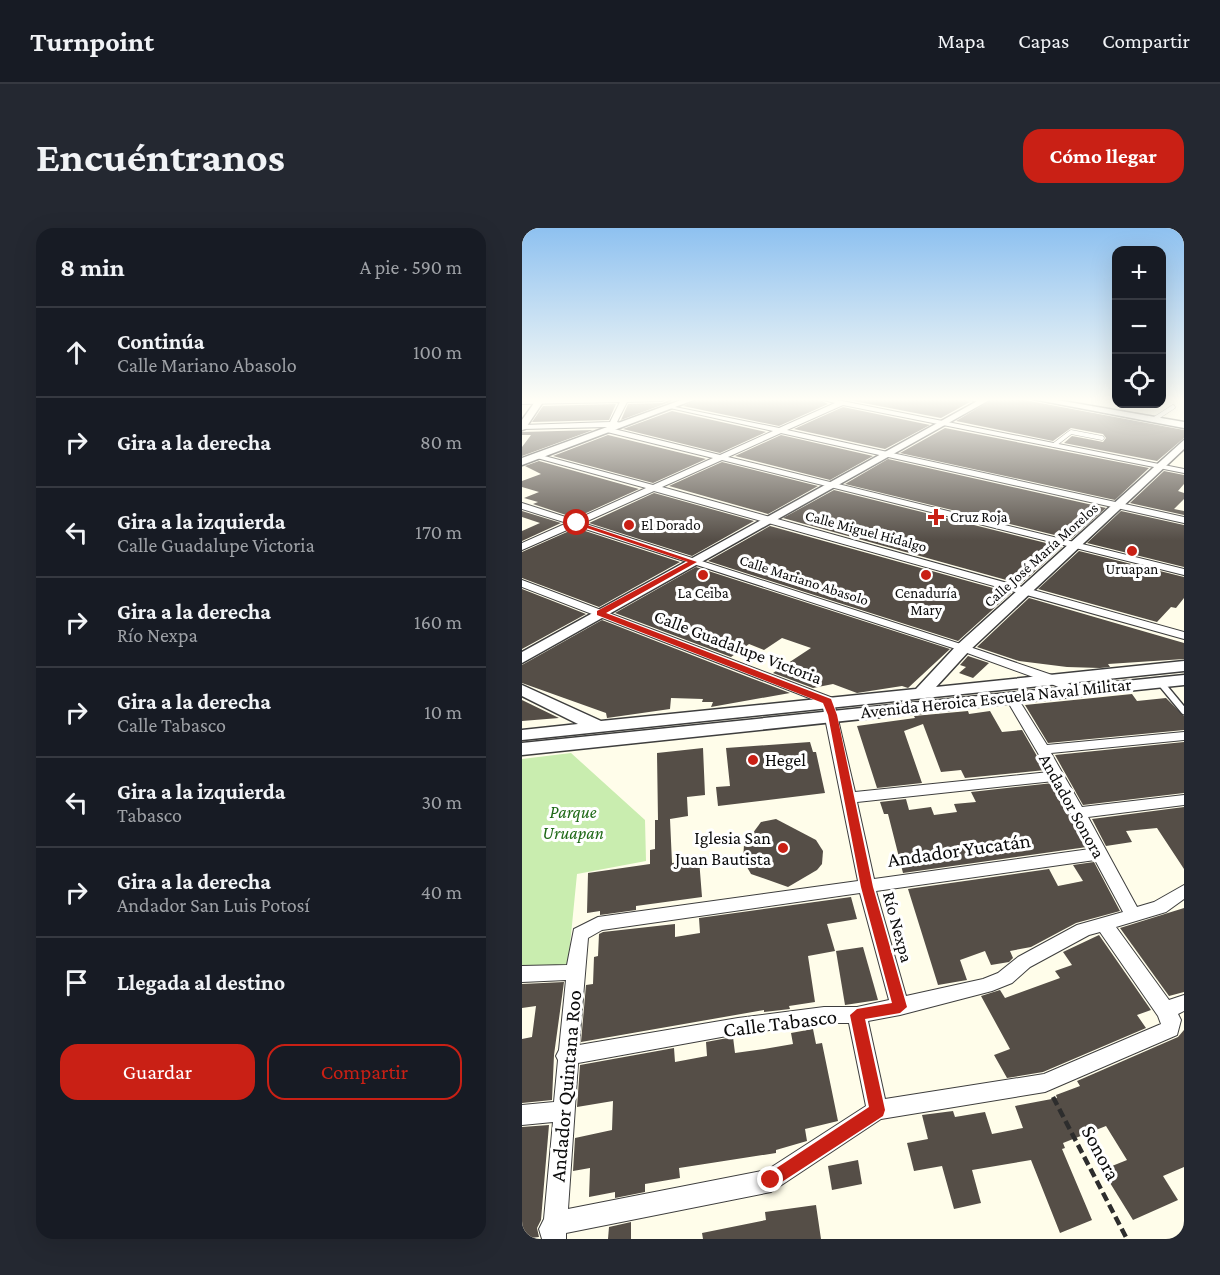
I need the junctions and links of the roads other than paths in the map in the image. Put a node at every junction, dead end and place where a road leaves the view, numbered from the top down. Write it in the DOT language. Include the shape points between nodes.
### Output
graph roads {
  1 [pos="564,446"];
  2 [pos="686,446"];
  3 [pos="747,446"];
  4 [pos="858,446"];
  5 [pos="902,446"];
  6 [pos="1060,446"];
  7 [pos="1181,446"];
  8 [pos="890,453"];
  9 [pos="723,457"];
  10 [pos="528,460"];
  11 [pos="1162,467"];
  12 [pos="1184,471"];
  13 [pos="833,484"];
  14 [pos="655,487"];
  15 [pos="522,506"];
  16 [pos="1119,506"];
  17 [pos="769,520"];
  18 [pos="1184,520"];
  19 [pos="577,523"];
  20 [pos="1078,545"];
  21 [pos="522,548"];
  22 [pos="694,562"];
  23 [pos="1184,572"];
  24 [pos="522,583"];
  25 [pos="1026,590"];
  26 [pos="600,613"];
  27 [pos="1184,636"];
  28 [pos="963,648"];
  29 [pos="522,658"];
  30 [pos="1184,666"];
  31 [pos="1051,679"];
  32 [pos="1184,680"];
  33 [pos="1160,682"];
  34 [pos="522,690"];
  35 [pos="1074,690"];
  36 [pos="922,692"];
  37 [pos="1011,697"];
  38 [pos="830,708"];
  39 [pos="1184,711"];
  40 [pos="597,726"];
  41 [pos="522,735"];
  42 [pos="1184,736"];
  43 [pos="522,749"];
  44 [pos="1042,750"];
  45 [pos="1058,776"];
  46 [pos="847,798"];
  47 [pos="1184,800"];
  48 [pos="1079,813"];
  49 [pos="1098,854"];
  50 [pos="867,887"];
  51 [pos="1184,891"];
  52 [pos="1133,915"];
  53 [pos="1104,923"];
  54 [pos="580,933"];
  55 [pos="575,972"];
  56 [pos="522,974"];
  57 [pos="1174,1006"];
  58 [pos="900,1007"];
  59 [pos="857,1015"];
  60 [pos="566,1056"];
  61 [pos="877,1110"];
  62 [pos="562,1111"];
  63 [pos="522,1115"];
  64 [pos="551,1234"];
  1 -- 10 [label="street"];
  2 -- 9 [label="street"];
  3 -- 9 [label="street"];
  4 -- 8 [label="street"];
  5 -- 8 [label="street"];
  6 -- 11 [label="street"];
  7 -- 11 [label="street, Calle José María Morelos"];
  8 -- 13 [label="street"];
  8 -- 16 [label="street"];
  9 -- 13 [label="street"];
  9 -- 14 [label="street"];
  10 -- 14 [label="street, Calle Miguel Hidalgo"];
  11 -- 12 [label="street"];
  11 -- 16 [label="street, Calle José María Morelos"];
  13 -- 17 [label="street"];
  13 -- 20 [label="street"];
  14 -- 17 [label="street, Calle Miguel Hidalgo"];
  14 -- 19 [label="street"];
  15 -- 19 [label="street, Calle Mariano Abasolo"];
  16 -- 18 [label="street"];
  16 -- 20 [label="street, Calle José María Morelos"];
  17 -- 22 [label="street"];
  17 -- 25 [label="street, Calle Miguel Hidalgo"];
  19 -- 21 [label="street"];
  19 -- 22 [label="street, Calle Mariano Abasolo"];
  20 -- 23 [label="street"];
  20 -- 25 [label="street, Calle José María Morelos"];
  22 -- 26 [label="street"];
  22 -- 28 [label="street, Calle Mariano Abasolo"];
  24 -- 26 [label="street, Calle Guadalupe Victoria"];
  25 -- 27 [label="street, Calle Miguel Hidalgo"];
  25 -- 28 [label="street, Calle José María Morelos"];
  26 -- 29 [label="street"];
  26 -- 38 [label="street, Calle Guadalupe Victoria"];
  28 -- 31 [label="street, Calle Mariano Abasolo"];
  28 -- 36 [label="street, Calle José María Morelos"];
  30 -- 31 [label="street, Avenida Heroica Escuela Naval Militar"];
  31 -- 35 [label="street, Calle Mariano Abasolo"];
  31 -- 36 [label="street, Avenida Heroica Escuela Naval Militar"];
  32 -- 33 [label="street, Avenida Heroica Escuela Naval Militar"];
  33 -- 35 [label="street, Avenida Heroica Escuela Naval Militar"];
  33 -- 39 [label="lane"];
  34 -- 40 [label="street"];
  35 -- 37 [label="street, Avenida Heroica Escuela Naval Militar"];
  36 -- 38 [label="street, Avenida Heroica Escuela Naval Militar"];
  37 -- 38 [label="street, Avenida Heroica Escuela Naval Militar"];
  37 -- 44 [label="street, Andador Sonora"];
  38 -- 40 [label="street, Avenida Heroica Escuela Naval Militar"];
  38 -- 43 [label="street, Avenida Heroica Escuela Naval Militar"];
  38 -- 46 [label="street, Río Nexpa"];
  40 -- 41 [label="street, Avenida Heroica Escuela Naval Militar"];
  42 -- 44 [label="street"];
  44 -- 45 [label="street, Andador Sonora"];
  45 -- 46 [label="street"];
  45 -- 48 [label="street, Andador Sonora"];
  46 -- 50 [label="street, Río Nexpa"];
  47 -- 48 [label="street"];
  48 -- 49 [label="street, Andador Sonora"];
  49 -- 50 [label="street, Andador Yucatán"];
  49 -- 52 [label="street, Andador Sonora"];
  50 -- 54 [label="street, Andador Yucatán" via="598,924"];
  50 -- 58 [label="street, Río Nexpa"];
  51 -- 52 [label="street, Calle Tabasco" via="1160,907"];
  52 -- 53 [label="street, Calle Tabasco"];
  53 -- 57 [label="street"];
  53 -- 58 [label="street, Calle Tabasco" via="1023,962 1005,978 986,986"];
  54 -- 55 [label="street, Andador Quintana Roo"];
  55 -- 56 [label="street"];
  55 -- 60 [label="street, Andador Quintana Roo"];
  57 -- 61 [label="street" via="1170,1029 1045,1083"];
  58 -- 59 [label="street, Calle Tabasco"];
  59 -- 60 [label="street, Calle Tabasco" via="738,1026"];
  59 -- 61 [label="street"];
  60 -- 62 [label="street, Andador Quintana Roo"];
  61 -- 64 [label="street" via="771,1180"];
  62 -- 63 [label="street"];
  62 -- 64 [label="street, Andador Quintana Roo"];
}
